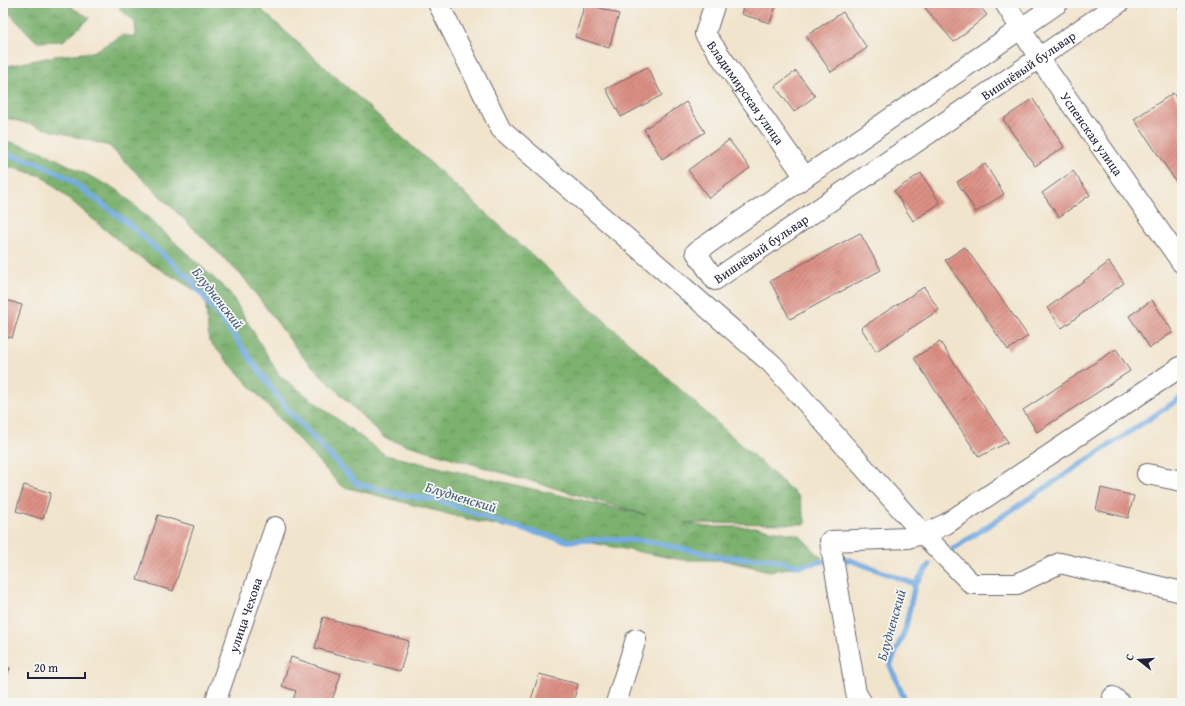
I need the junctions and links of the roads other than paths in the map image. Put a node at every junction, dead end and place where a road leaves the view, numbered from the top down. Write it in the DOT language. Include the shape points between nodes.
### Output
graph roads {
  1 [pos="438,3"];
  2 [pos="715,3"];
  3 [pos="1005,3"];
  4 [pos="1058,3"];
  5 [pos="1119,3"];
  6 [pos="1021,29"];
  7 [pos="1039,58"];
  8 [pos="805,177"];
  9 [pos="1182,263"];
  10 [pos="1182,366"];
  11 [pos="1147,474"];
  12 [pos="1182,481"];
  13 [pos="275,527"];
  14 [pos="923,534"];
  15 [pos="1182,592"];
  16 [pos="636,639"];
  17 [pos="215,703"];
  18 [pos="616,703"];
  19 [pos="862,703"];
  1 -- 14 [label="street" via="501,129 772,364"];
  2 -- 8 [label="street, Владимирская улица" via="705,34"];
  3 -- 6 [label="street, Успенская улица"];
  4 -- 6 [label="street, Вишнёвый бульвар"];
  5 -- 7 [label="street, Вишнёвый бульвар"];
  6 -- 7 [label="street, Успенская улица"];
  6 -- 8 [label="street, Вишнёвый бульвар"];
  7 -- 8 [label="street, Вишнёвый бульвар" via="715,280 696,252"];
  7 -- 9 [label="street, Успенская улица"];
  10 -- 14 [label="street" via="946,524"];
  11 -- 12 [label="street"];
  13 -- 17 [label="street, улица Чехова"];
  14 -- 15 [label="street" via="972,584 1017,584 1060,563"];
  14 -- 19 [label="street" via="908,538 830,541 856,693"];
  16 -- 18 [label="street"];
}
